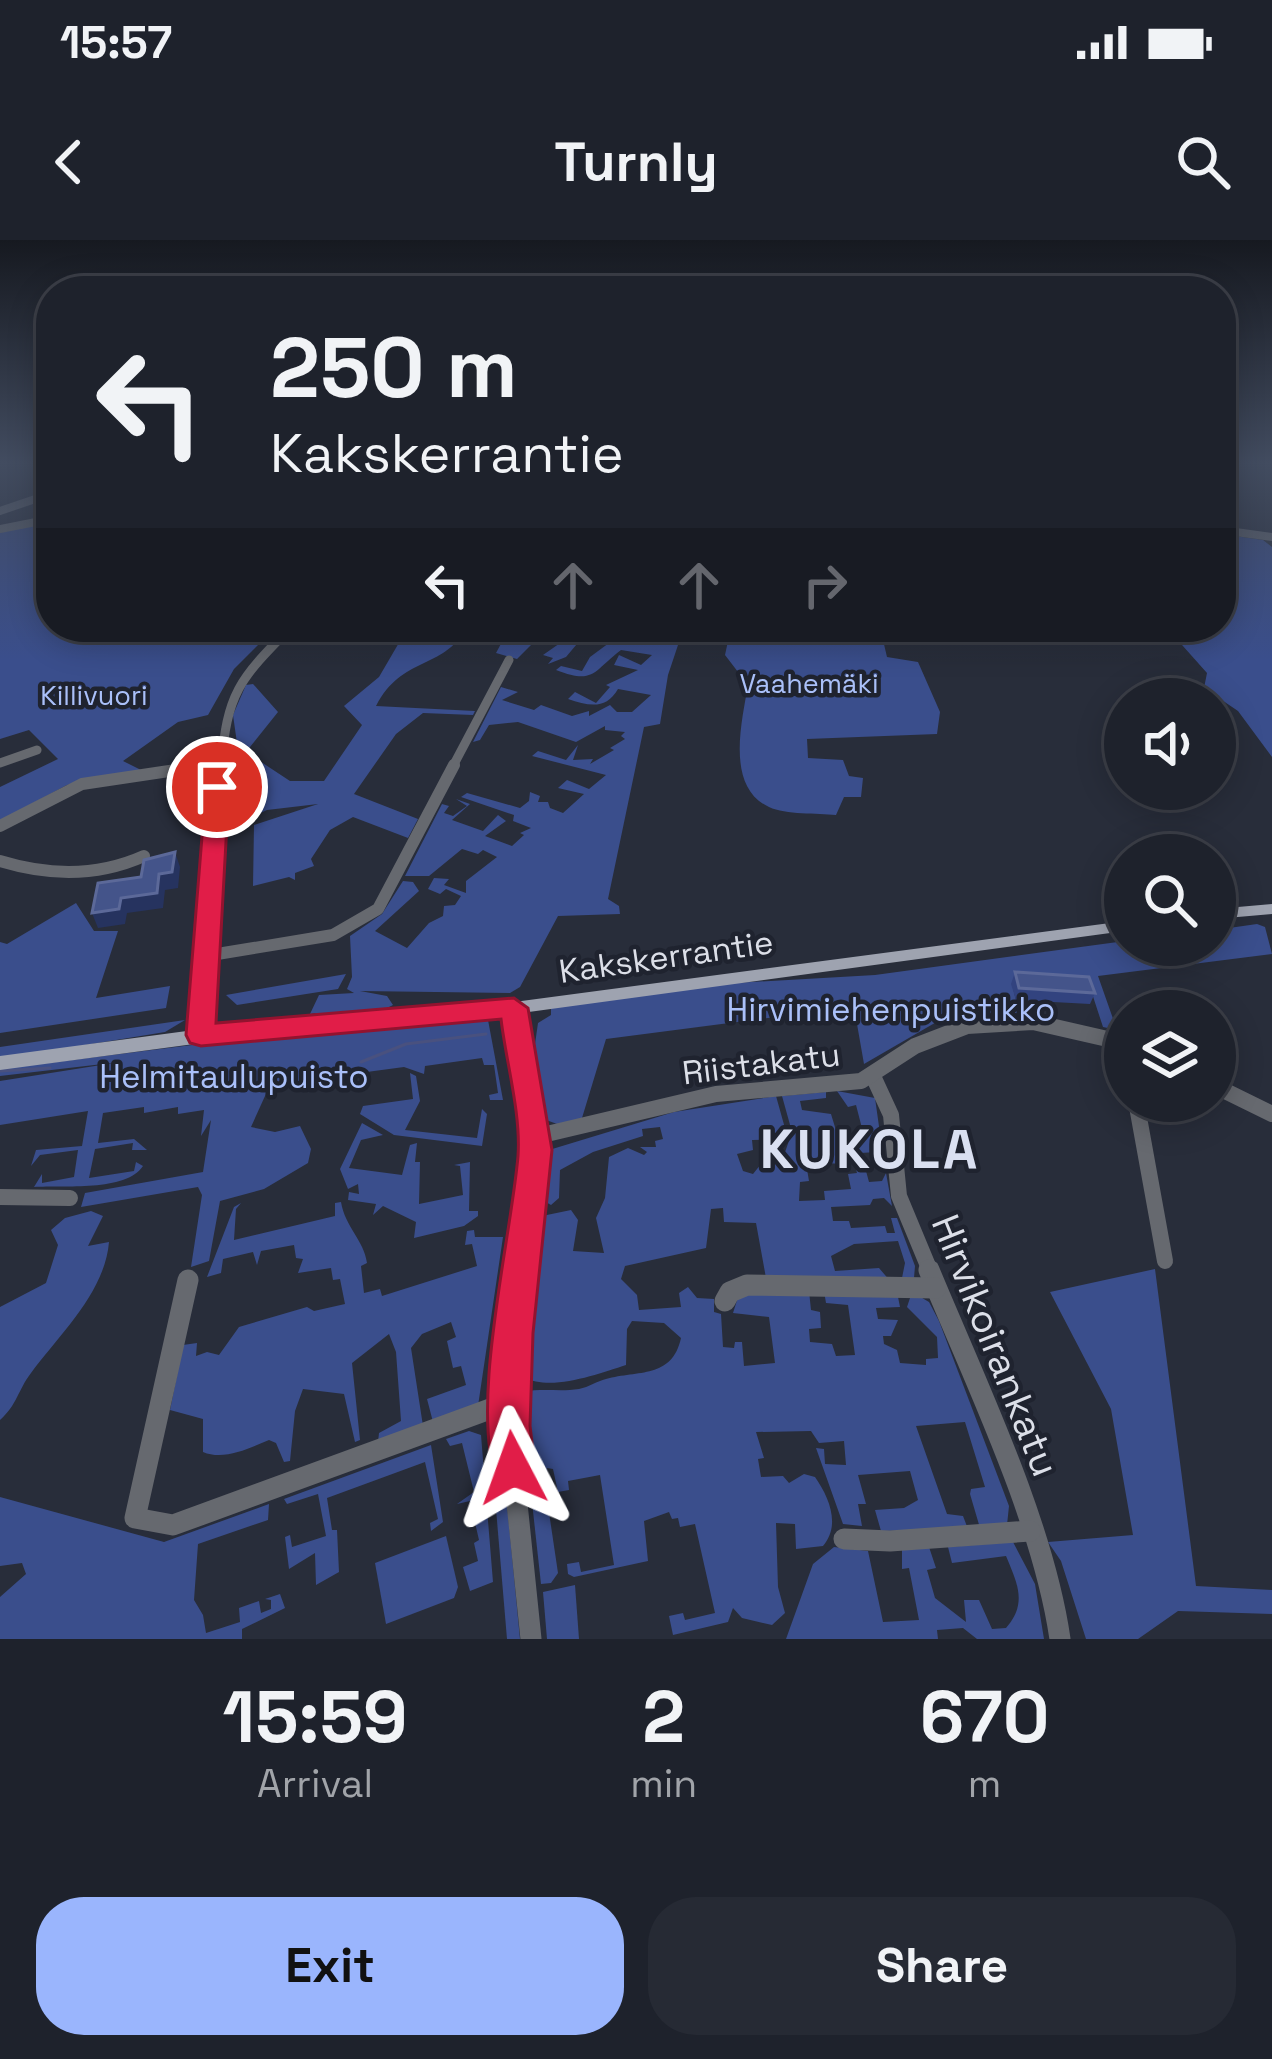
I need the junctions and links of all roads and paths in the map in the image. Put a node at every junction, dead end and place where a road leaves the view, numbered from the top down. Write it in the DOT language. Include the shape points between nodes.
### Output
graph roads {
  1 [pos="1236,532"];
  2 [pos="1272,536"];
  3 [pos="276,642"];
  4 [pos="509,660"];
  5 [pos="38,750"];
  6 [pos="0,763"];
  7 [pos="219,764"];
  8 [pos="0,826"];
  9 [pos="144,856"];
  10 [pos="0,861"];
  11 [pos="1270,912"];
  12 [pos="1236,913"];
  13 [pos="1104,929"];
  14 [pos="205,956"];
  15 [pos="514,1008"];
  16 [pos="201,1035"];
  17 [pos="1104,1042"];
  18 [pos="0,1063"];
  19 [pos="873,1076"];
  20 [pos="1236,1096"];
  21 [pos="1272,1114"];
  22 [pos="1140,1122"];
  23 [pos="534,1137"];
  24 [pos="0,1197"];
  25 [pos="70,1198"];
  26 [pos="1165,1261"];
  27 [pos="188,1280"];
  28 [pos="936,1288"];
  29 [pos="724,1301"];
  30 [pos="509,1402"];
  31 [pos="1030,1532"];
  32 [pos="844,1540"];
  33 [pos="531,1639"];
  34 [pos="1060,1639"];
  1 -- 2 [label="street"];
  3 -- 7 [label="street" via="234,691"];
  4 -- 14 [label="street" via="378,909 333,935"];
  5 -- 6 [label="street"];
  7 -- 8 [label="street" via="82,784"];
  7 -- 14 [label="street"];
  9 -- 10 [label="street" via="56,874"];
  11 -- 12 [label="main road"];
  13 -- 15 [label="main road, Kakskerrantie"];
  14 -- 16 [label="street"];
  15 -- 16 [label="main road, Kakskerrantie"];
  15 -- 23 [label="street"];
  16 -- 18 [label="main road, Kakskerrantie"];
  17 -- 19 [label="street, Riistakatu" via="1033,1022 967,1026 915,1046"];
  19 -- 23 [label="street, Riistakatu" via="716,1094"];
  19 -- 28 [label="street, Hirvikoirankatu" via="891,1115 899,1196"];
  20 -- 21 [label="street"];
  22 -- 26 [label="street"];
  23 -- 30 [label="street"];
  24 -- 25 [label="street"];
  27 -- 30 [label="street" via="135,1518 173,1525"];
  28 -- 29 [label="street" via="747,1286"];
  28 -- 31 [label="street, Hirvikoirankatu"];
  30 -- 33 [label="street"];
  31 -- 32 [label="street"];
  31 -- 34 [label="street, Hirvikoirankatu"];
}
